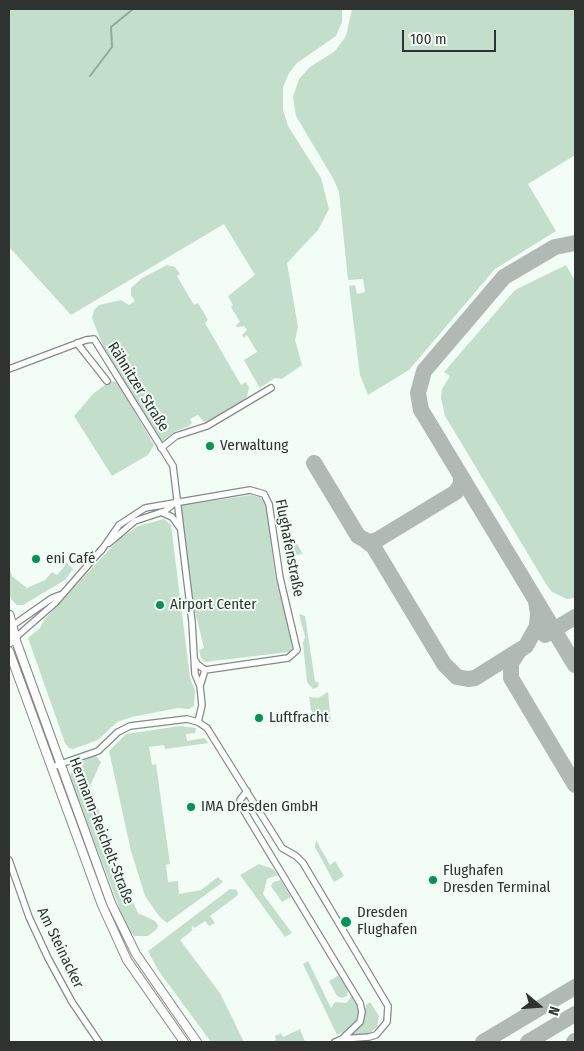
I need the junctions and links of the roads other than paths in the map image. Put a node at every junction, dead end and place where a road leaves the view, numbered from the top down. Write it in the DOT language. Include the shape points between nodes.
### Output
graph roads {
  1 [pos="77,343"];
  2 [pos="9,369"];
  3 [pos="107,381"];
  4 [pos="271,388"];
  5 [pos="162,448"];
  6 [pos="178,500"];
  7 [pos="161,512"];
  8 [pos="181,530"];
  9 [pos="101,550"];
  10 [pos="60,595"];
  11 [pos="9,615"];
  12 [pos="10,627"];
  13 [pos="12,640"];
  14 [pos="9,651"];
  15 [pos="195,659"];
  16 [pos="206,670"];
  17 [pos="200,686"];
  18 [pos="198,722"];
  19 [pos="60,764"];
  20 [pos="52,767"];
  21 [pos="247,791"];
  22 [pos="9,860"];
  23 [pos="342,1039"];
  24 [pos="99,1042"];
  25 [pos="184,1042"];
  26 [pos="197,1042"];
  27 [pos="335,1042"];
  1 -- 2 [label="street"];
  1 -- 3 [label="street"];
  1 -- 5 [label="street, Rähnitzer Straße" via="94,339"];
  4 -- 5 [label="street, Rähnitzer Straße" via="208,426 176,436"];
  5 -- 6 [label="street, Rähnitzer Straße" via="173,466"];
  6 -- 7 [label="street, Flughafenstraße"];
  6 -- 8 [label="street, Rähnitzer Straße"];
  6 -- 9 [label="street, Flughafenstraße" via="136,512 119,525"];
  6 -- 16 [label="street, Flughafenstraße" via="250,490 264,494 270,504 280,578 297,645 297,650 288,658"];
  7 -- 8 [label="street" via="172,517"];
  7 -- 9 [label="street, Flughafenstraße" via="135,521"];
  8 -- 15 [label="street"];
  9 -- 10 [label="street, Flughafenstraße"];
  10 -- 12 [label="street, Flughafenstraße"];
  10 -- 13 [label="street, Flughafenstraße"];
  11 -- 12 [label="main road, Hermann-Reichelt-Straße"];
  12 -- 13 [label="main road, Hermann-Reichelt-Straße"];
  13 -- 19 [label="main road, Hermann-Reichelt-Straße"];
  14 -- 20 [label="main road, Hermann-Reichelt-Straße"];
  15 -- 16 [label="street"];
  15 -- 17 [label="street" via="195,674"];
  16 -- 17 [label="street"];
  17 -- 18 [label="street" via="202,705"];
  18 -- 19 [label="street" via="181,720 130,726 118,732 98,751"];
  18 -- 21 [label="street" via="209,731"];
  19 -- 20 [label="street"];
  19 -- 26 [label="main road, Hermann-Reichelt-Straße" via="111,902 136,954"];
  20 -- 25 [label="main road, Hermann-Reichelt-Straße" via="102,905 126,960"];
  21 -- 23 [label="street" via="241,797 241,806 360,1003 360,1022"];
  21 -- 23 [label="street" via="282,848 303,863 388,1006 387,1022 376,1034 369,1038"];
  22 -- 24 [label="street, Am Steinacker" via="48,958"];
  23 -- 27 [label="street"];
}
